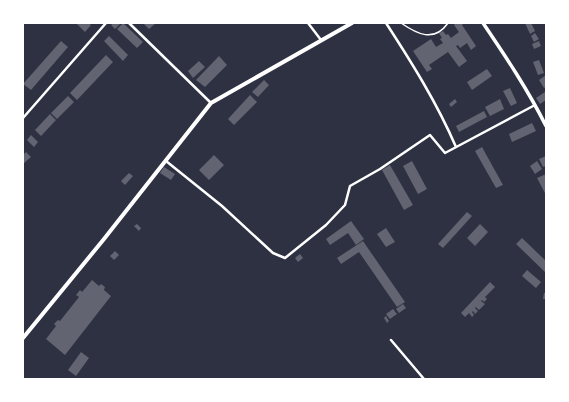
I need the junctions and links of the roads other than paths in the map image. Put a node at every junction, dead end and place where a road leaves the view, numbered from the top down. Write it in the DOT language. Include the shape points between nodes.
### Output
graph roads {
  1 [pos="106,23"];
  2 [pos="129,23"];
  3 [pos="308,23"];
  4 [pos="352,23"];
  5 [pos="386,23"];
  6 [pos="401,23"];
  7 [pos="448,23"];
  8 [pos="484,23"];
  9 [pos="321,40"];
  10 [pos="211,103"];
  11 [pos="535,105"];
  12 [pos="23,118"];
  13 [pos="546,126"];
  14 [pos="456,147"];
  15 [pos="166,160"];
  16 [pos="23,338"];
  17 [pos="391,340"];
  18 [pos="424,379"];
  1 -- 12 [label="street"];
  2 -- 10 [label="street"];
  3 -- 9 [label="street"];
  4 -- 9 [label="main road"];
  5 -- 14 [label="street" via="421,78"];
  6 -- 7 [label="lane" via="428,36 439,32"];
  8 -- 11 [label="street"];
  9 -- 10 [label="main road"];
  10 -- 15 [label="main road"];
  11 -- 13 [label="street"];
  11 -- 14 [label="street"];
  14 -- 15 [label="street" via="445,153 430,135 350,186 345,205 326,225 285,258 273,253 222,206"];
  15 -- 16 [label="main road"];
  17 -- 18 [label="street"];
}
